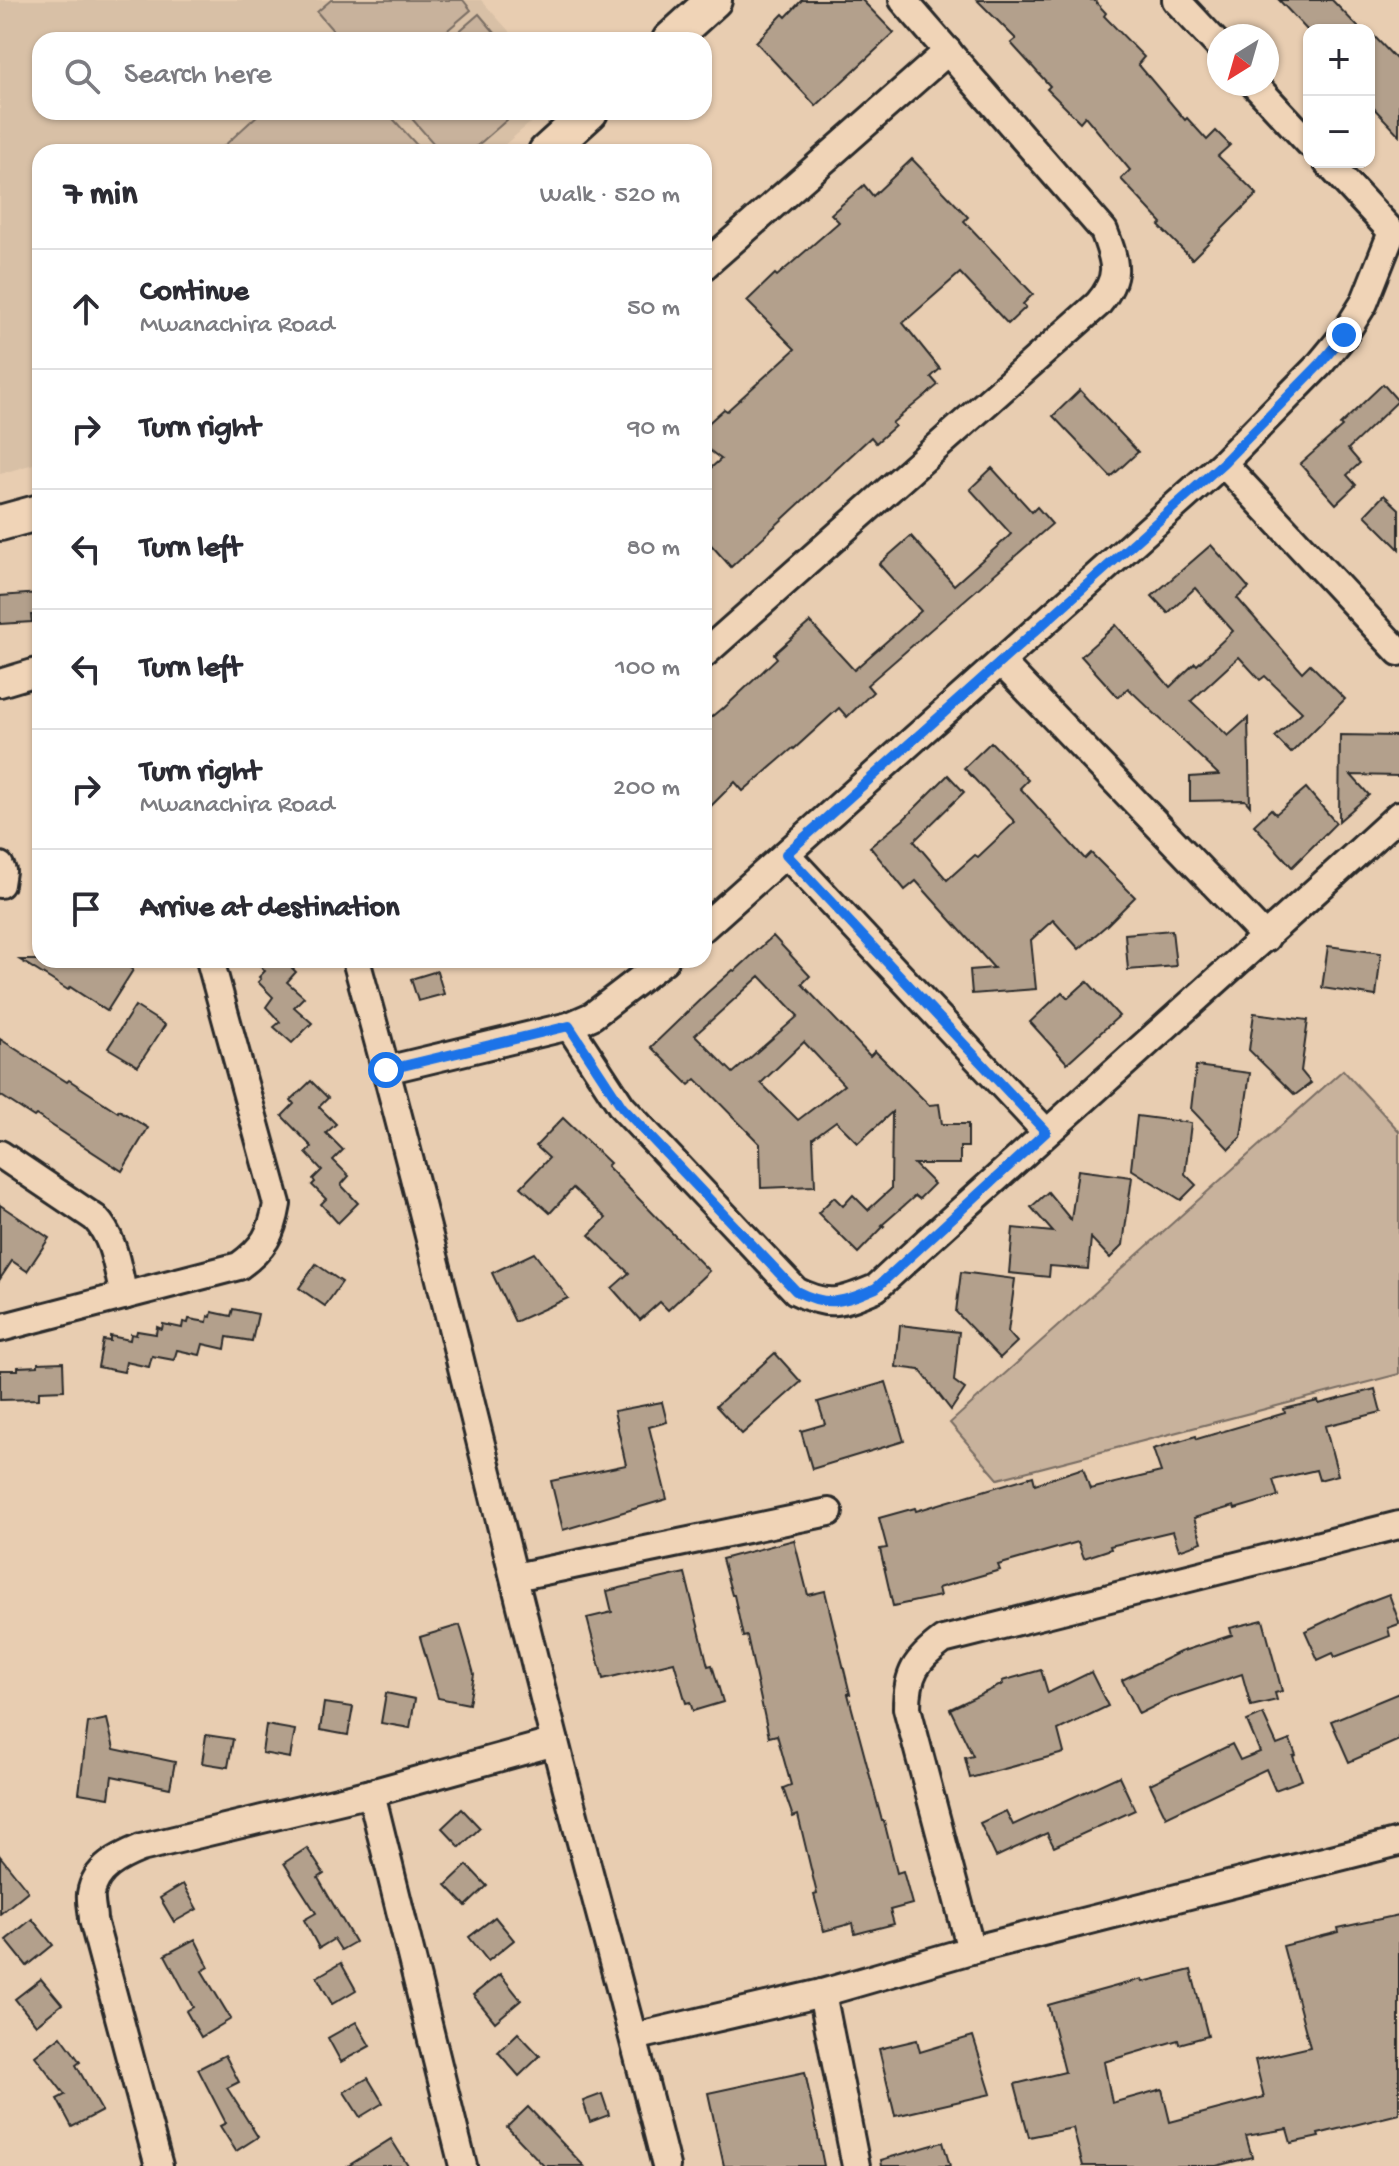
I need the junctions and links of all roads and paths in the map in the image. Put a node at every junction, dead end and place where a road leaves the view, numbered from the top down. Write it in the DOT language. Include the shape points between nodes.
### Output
graph roads {
  1 [pos="903,0"];
  2 [pos="1176,0"];
  3 [pos="699,5"];
  4 [pos="677,32"];
  5 [pos="1207,33"];
  6 [pos="948,51"];
  7 [pos="1265,96"];
  8 [pos="581,120"];
  9 [pos="1303,137"];
  10 [pos="555,144"];
  11 [pos="1333,168"];
  12 [pos="1396,236"];
  13 [pos="712,259"];
  14 [pos="1223,463"];
  15 [pos="32,514"];
  16 [pos="0,523"];
  17 [pos="712,647"];
  18 [pos="1399,652"];
  19 [pos="1001,662"];
  20 [pos="32,673"];
  21 [pos="0,683"];
  22 [pos="1399,815"];
  23 [pos="786,854"];
  24 [pos="0,866"];
  25 [pos="0,884"];
  26 [pos="712,920"];
  27 [pos="1266,938"];
  28 [pos="212,968"];
  29 [pos="358,968"];
  30 [pos="655,968"];
  31 [pos="569,1026"];
  32 [pos="386,1070"];
  33 [pos="1046,1132"];
  34 [pos="0,1154"];
  35 [pos="124,1296"];
  36 [pos="0,1328"];
  37 [pos="829,1512"];
  38 [pos="1399,1525"];
  39 [pos="515,1577"];
  40 [pos="555,1742"];
  41 [pos="371,1793"];
  42 [pos="1399,1842"];
  43 [pos="971,1950"];
  44 [pos="822,1993"];
  45 [pos="634,2037"];
  46 [pos="159,2166"];
  47 [pos="463,2166"];
  48 [pos="666,2166"];
  49 [pos="856,2166"];
  1 -- 6 [label="street"];
  2 -- 5 [label="street"];
  3 -- 4 [label="street"];
  6 -- 13 [label="street"];
  6 -- 17 [label="street" via="1104,231 1115,272 1110,290"];
  7 -- 9 [label="street"];
  8 -- 10 [label="street"];
  11 -- 12 [label="street"];
  12 -- 14 [label="street" via="1344,335"];
  14 -- 18 [label="street"];
  14 -- 19 [label="street"];
  15 -- 16 [label="street"];
  19 -- 23 [label="street"];
  19 -- 27 [label="street"];
  20 -- 21 [label="street"];
  22 -- 27 [label="street"];
  23 -- 26 [label="street"];
  23 -- 33 [label="street"];
  24 -- 25 [label="street"];
  27 -- 33 [label="street"];
  28 -- 35 [label="street" via="277,1204 270,1235 239,1266"];
  29 -- 32 [label="street"];
  30 -- 31 [label="street" via="592,1016"];
  31 -- 32 [label="street"];
  31 -- 33 [label="street" via="622,1107 796,1291 816,1301 848,1300 876,1288"];
  32 -- 39 [label="street"];
  34 -- 35 [label="street" via="106,1230"];
  35 -- 36 [label="street"];
  37 -- 39 [label="street"];
  38 -- 43 [label="street" via="943,1640 924,1654 910,1678 907,1708"];
  39 -- 40 [label="street"];
  40 -- 41 [label="street"];
  40 -- 45 [label="street"];
  41 -- 46 [label="street" via="141,1848 114,1859 97,1878 91,1894 93,1920"];
  41 -- 47 [label="street"];
  42 -- 43 [label="street"];
  43 -- 44 [label="street"];
  44 -- 45 [label="street"];
  44 -- 49 [label="street"];
  45 -- 48 [label="street"];
}
